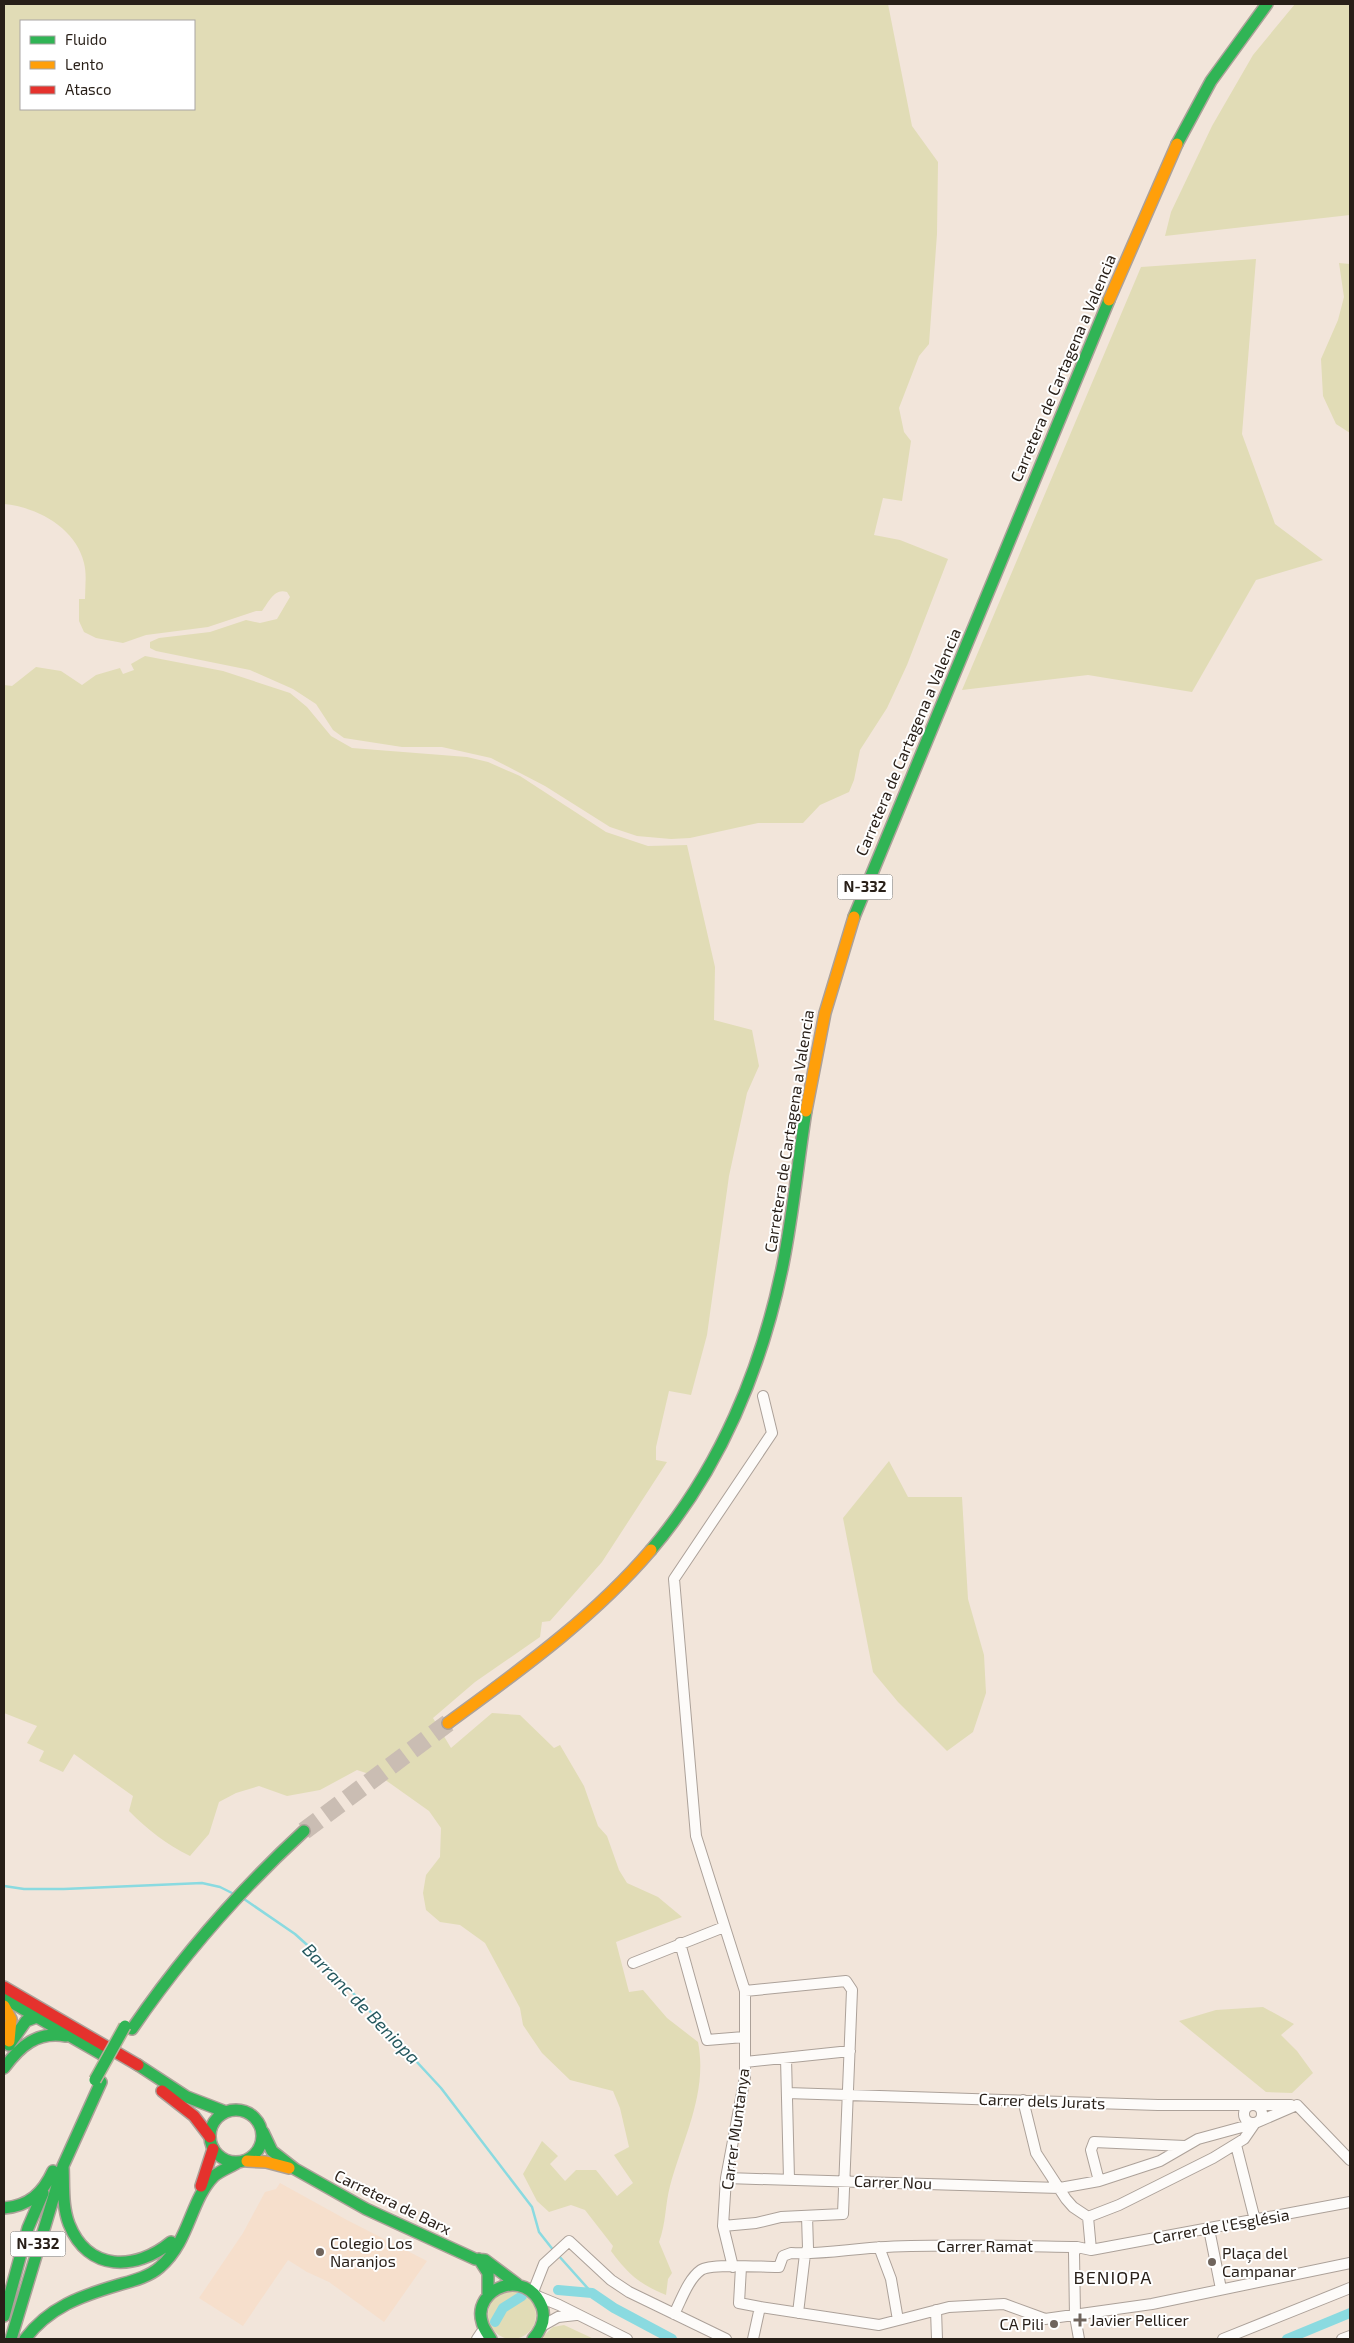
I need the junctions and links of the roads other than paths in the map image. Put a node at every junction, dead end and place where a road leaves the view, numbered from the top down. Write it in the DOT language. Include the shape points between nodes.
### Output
graph roads {
  1 [pos="1267,4"];
  2 [pos="763,1396"];
  3 [pos="448,1723"];
  4 [pos="304,1831"];
  5 [pos="724,1927"];
  6 [pos="680,1944"];
  7 [pos="633,1963"];
  8 [pos="4,1987"];
  9 [pos="745,1991"];
  10 [pos="4,1992"];
  11 [pos="4,1998"];
  12 [pos="4,2006"];
  13 [pos="35,2015"];
  14 [pos="744,2037"];
  15 [pos="74,2038"];
  16 [pos="25,2041"];
  17 [pos="8,2045"];
  18 [pos="850,2051"];
  19 [pos="4,2057"];
  20 [pos="786,2058"];
  21 [pos="745,2062"];
  22 [pos="4,2068"];
  23 [pos="98,2081"];
  24 [pos="177,2091"];
  25 [pos="787,2093"];
  26 [pos="848,2095"];
  27 [pos="1023,2100"];
  28 [pos="1253,2105"];
  29 [pos="1297,2105"];
  30 [pos="226,2112"];
  31 [pos="1255,2123"];
  32 [pos="263,2132"];
  33 [pos="210,2137"];
  34 [pos="1236,2145"];
  35 [pos="1185,2146"];
  36 [pos="213,2149"];
  37 [pos="1350,2160"];
  38 [pos="242,2162"];
  39 [pos="63,2166"];
  40 [pos="294,2169"];
  41 [pos="726,2178"];
  42 [pos="789,2179"];
  43 [pos="845,2181"];
  44 [pos="1099,2181"];
  45 [pos="47,2183"];
  46 [pos="1060,2188"];
  47 [pos="1350,2202"];
  48 [pos="4,2208"];
  49 [pos="807,2216"];
  50 [pos="1088,2217"];
  51 [pos="1255,2220"];
  52 [pos="723,2226"];
  53 [pos="1208,2230"];
  54 [pos="879,2247"];
  55 [pos="1077,2247"];
  56 [pos="1091,2250"];
  57 [pos="805,2254"];
  58 [pos="479,2259"];
  59 [pos="1350,2264"];
  60 [pos="737,2267"];
  61 [pos="4,2284"];
  62 [pos="516,2284"];
  63 [pos="1350,2288"];
  64 [pos="1221,2289"];
  65 [pos="4,2294"];
  66 [pos="535,2294"];
  67 [pos="488,2295"];
  68 [pos="760,2307"];
  69 [pos="936,2310"];
  70 [pos="798,2313"];
  71 [pos="674,2314"];
  72 [pos="576,2315"];
  73 [pos="4,2316"];
  74 [pos="1075,2316"];
  75 [pos="898,2320"];
  76 [pos="542,2326"];
  77 [pos="1350,2336"];
  78 [pos="487,2338"];
  79 [pos="11,2339"];
  80 [pos="25,2339"];
  81 [pos="533,2339"];
  82 [pos="627,2339"];
  83 [pos="726,2339"];
  84 [pos="753,2339"];
  85 [pos="937,2339"];
  86 [pos="1079,2339"];
  87 [pos="1223,2339"];
  88 [pos="1342,2339"];
  1 -- 3 [label="main road, Carretera de Cartagena a Valencia / N-332" via="1211,81 1186,124 1151,200 858,904 822,1020 776,1297 762,1349 729,1428 672,1523 602,1604 565,1636"];
  2 -- 5 [label="street, Carrer Muntanya" via="772,1433 674,1579 696,1836"];
  4 -- 23 [label="main road, N-332" via="252,1879 237,1885 173,1963 129,2027"];
  5 -- 6 [label="street"];
  5 -- 9 [label="street, Carrer Muntanya"];
  6 -- 7 [label="street"];
  6 -- 14 [label="street" via="707,2040"];
  8 -- 24 [label="main road" via="132,2061"];
  9 -- 14 [label="street, Carrer Muntanya"];
  9 -- 18 [label="street" via="846,1981 852,1990"];
  10 -- 13 [label="main road" via="35,2010"];
  11 -- 13 [label="main road"];
  12 -- 17 [label="main road" via="11,2019"];
  13 -- 15 [label="main road"];
  13 -- 16 [label="main road" via="33,2028"];
  13 -- 17 [label="main road" via="24,2022"];
  13 -- 24 [label="main road" via="42,2015"];
  14 -- 21 [label="street, Carrer Muntanya"];
  15 -- 16 [label="main road" via="56,2033"];
  15 -- 33 [label="main road" via="172,2098 194,2116"];
  16 -- 22 [label="main road"];
  17 -- 19 [label="main road"];
  18 -- 20 [label="street"];
  18 -- 26 [label="street"];
  20 -- 21 [label="street"];
  20 -- 25 [label="street"];
  21 -- 41 [label="street, Carrer Muntanya"];
  23 -- 39 [label="main road, N-332"];
  23 -- 45 [label="main road"];
  24 -- 30 [label="main road"];
  25 -- 26 [label="street, Carrer dels Jurats"];
  25 -- 42 [label="street"];
  26 -- 27 [label="street, Carrer dels Jurats"];
  26 -- 43 [label="street"];
  27 -- 28 [label="street, Carrer dels Jurats"];
  27 -- 46 [label="street" via="1036,2153"];
  28 -- 29 [label="street, Carrer dels Jurats"];
  28 -- 31 [label="street" via="1262,2113 1261,2119"];
  29 -- 31 [label="street, Carrer Nou"];
  29 -- 37 [label="street"];
  30 -- 32 [label="main road" via="250,2113"];
  30 -- 33 [label="main road" via="214,2122"];
  31 -- 34 [label="street"];
  31 -- 35 [label="street, Carrer Nou" via="1198,2139"];
  32 -- 38 [label="main road" via="260,2149"];
  32 -- 40 [label="main road" via="272,2151"];
  33 -- 36 [label="main road"];
  34 -- 50 [label="street" via="1119,2205"];
  34 -- 51 [label="street"];
  35 -- 44 [label="street, Carrer Nou" via="1160,2161"];
  35 -- 44 [label="street" via="1094,2142 1091,2150"];
  36 -- 38 [label="main road" via="223,2159"];
  36 -- 39 [label="main road" via="205,2177 179,2232 153,2258 134,2263 103,2259 78,2240 67,2216"];
  38 -- 40 [label="main road" via="266,2162"];
  38 -- 80 [label="main road" via="215,2175 207,2185 175,2251 158,2269 71,2300 40,2319"];
  39 -- 79 [label="main road, N-332"];
  40 -- 58 [label="main road, Carretera de Barx" via="366,2209"];
  41 -- 42 [label="street, Carrer Nou"];
  41 -- 52 [label="street, Carrer Muntanya"];
  42 -- 43 [label="street, Carrer Nou"];
  43 -- 46 [label="street, Carrer Nou"];
  43 -- 49 [label="street" via="843,2214"];
  44 -- 46 [label="street, Carrer Nou"];
  45 -- 48 [label="main road" via="32,2200"];
  45 -- 73 [label="main road" via="28,2228"];
  46 -- 50 [label="street" via="1073,2207"];
  47 -- 51 [label="street, Carrer de l'Església"];
  49 -- 52 [label="street"];
  49 -- 57 [label="street" via="808,2248"];
  50 -- 56 [label="street"];
  51 -- 53 [label="street, Carrer de l'Església"];
  52 -- 60 [label="street, Carrer Muntanya"];
  53 -- 56 [label="street, Carrer de l'Església"];
  53 -- 64 [label="street"];
  54 -- 55 [label="street, Carrer Ramat"];
  54 -- 57 [label="street, Carrer Ramat"];
  54 -- 75 [label="street" via="891,2279"];
  55 -- 56 [label="street, Carrer Ramat"];
  55 -- 74 [label="street" via="1074,2253"];
  57 -- 60 [label="street, Carrer Ramat" via="785,2254 779,2267"];
  57 -- 70 [label="street"];
  58 -- 62 [label="main road, Carretera de Barx" via="485,2260"];
  58 -- 67 [label="main road" via="488,2273"];
  59 -- 64 [label="street"];
  60 -- 68 [label="street, Carrer Muntanya" via="739,2303"];
  60 -- 71 [label="street" via="702,2270 694,2276"];
  61 -- 65 [label="main road"];
  62 -- 66 [label="main road, Carretera de Barx"];
  62 -- 67 [label="main road" via="501,2286"];
  63 -- 87 [label="street"];
  64 -- 74 [label="street"];
  66 -- 71 [label="street" via="544,2264 569,2241 611,2280"];
  66 -- 72 [label="street"];
  66 -- 76 [label="main road" via="543,2309"];
  67 -- 78 [label="main road" via="481,2313"];
  68 -- 70 [label="street"];
  68 -- 84 [label="street"];
  69 -- 74 [label="street" via="1004,2304 1045,2319"];
  69 -- 75 [label="street"];
  69 -- 85 [label="street"];
  70 -- 75 [label="street" via="879,2325"];
  71 -- 83 [label="street"];
  72 -- 76 [label="street" via="558,2317"];
  72 -- 82 [label="street"];
  74 -- 86 [label="street"];
  76 -- 81 [label="main road"];
  77 -- 88 [label="street"];
}
